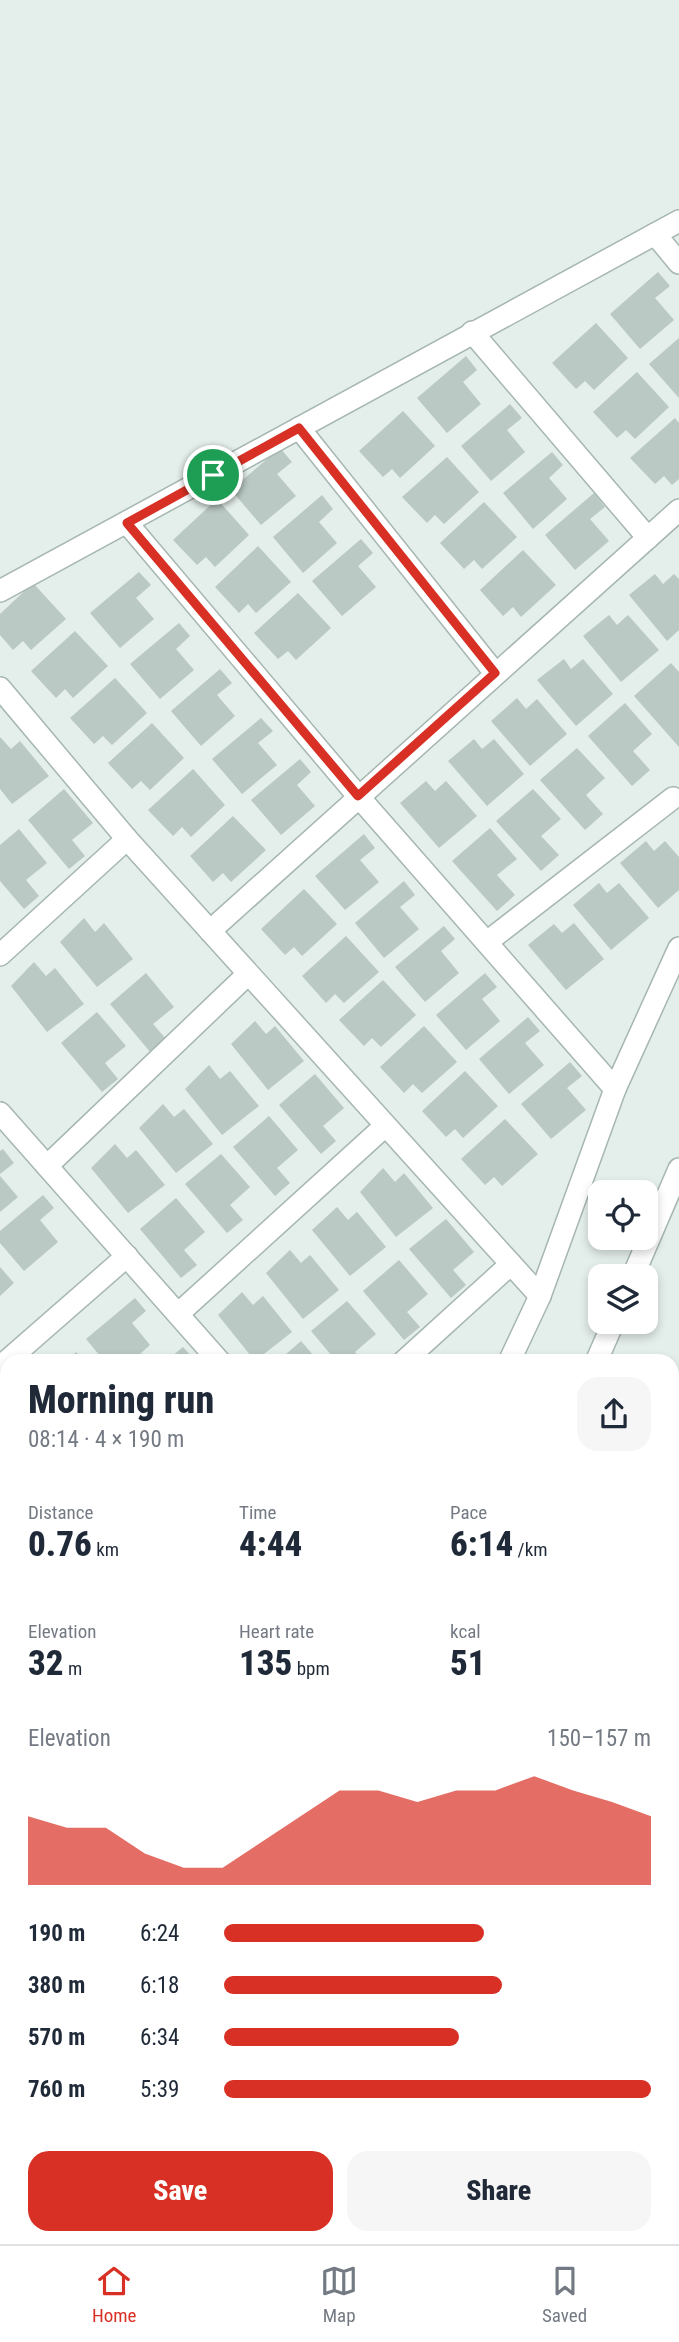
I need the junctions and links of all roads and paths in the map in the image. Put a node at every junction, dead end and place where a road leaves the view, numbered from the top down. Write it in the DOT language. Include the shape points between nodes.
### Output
graph roads {
  1 [pos="679,221"];
  2 [pos="654,234"];
  3 [pos="679,263"];
  4 [pos="472,332"];
  5 [pos="299,428"];
  6 [pos="679,510"];
  7 [pos="127,523"];
  8 [pos="648,538"];
  9 [pos="0,591"];
  10 [pos="495,673"];
  11 [pos="3,697"];
  12 [pos="358,796"];
  13 [pos="677,796"];
  14 [pos="127,839"];
  15 [pos="210,932"];
  16 [pos="487,942"];
  17 [pos="679,948"];
  18 [pos="0,955"];
  19 [pos="248,974"];
  20 [pos="615,1089"];
  21 [pos="0,1112"];
  22 [pos="386,1126"];
  23 [pos="47,1166"];
  24 [pos="679,1169"];
  25 [pos="127,1256"];
  26 [pos="511,1264"];
  27 [pos="638,1264"];
  28 [pos="540,1296"];
  29 [pos="178,1314"];
  30 [pos="608,1334"];
  31 [pos="15,1354"];
  32 [pos="213,1354"];
  33 [pos="411,1354"];
  34 [pos="513,1354"];
  35 [pos="600,1354"];
  1 -- 2 [label="street"];
  2 -- 3 [label="street"];
  2 -- 4 [label="street"];
  4 -- 5 [label="street"];
  4 -- 8 [label="street"];
  5 -- 7 [label="street"];
  5 -- 10 [label="street"];
  6 -- 8 [label="street"];
  7 -- 9 [label="street"];
  7 -- 12 [label="street"];
  8 -- 10 [label="street"];
  10 -- 12 [label="street"];
  11 -- 14 [label="street"];
  12 -- 15 [label="street"];
  12 -- 16 [label="street"];
  13 -- 16 [label="street"];
  14 -- 15 [label="street"];
  14 -- 18 [label="street"];
  15 -- 19 [label="street"];
  16 -- 20 [label="street"];
  17 -- 20 [label="street"];
  19 -- 22 [label="street"];
  19 -- 23 [label="street"];
  20 -- 28 [label="street"];
  21 -- 23 [label="street"];
  22 -- 26 [label="street"];
  22 -- 29 [label="street"];
  23 -- 25 [label="street"];
  24 -- 27 [label="street"];
  25 -- 29 [label="street"];
  25 -- 31 [label="street"];
  26 -- 28 [label="street"];
  26 -- 33 [label="street"];
  28 -- 34 [label="street"];
  29 -- 32 [label="street"];
  30 -- 35 [label="street"];
}
